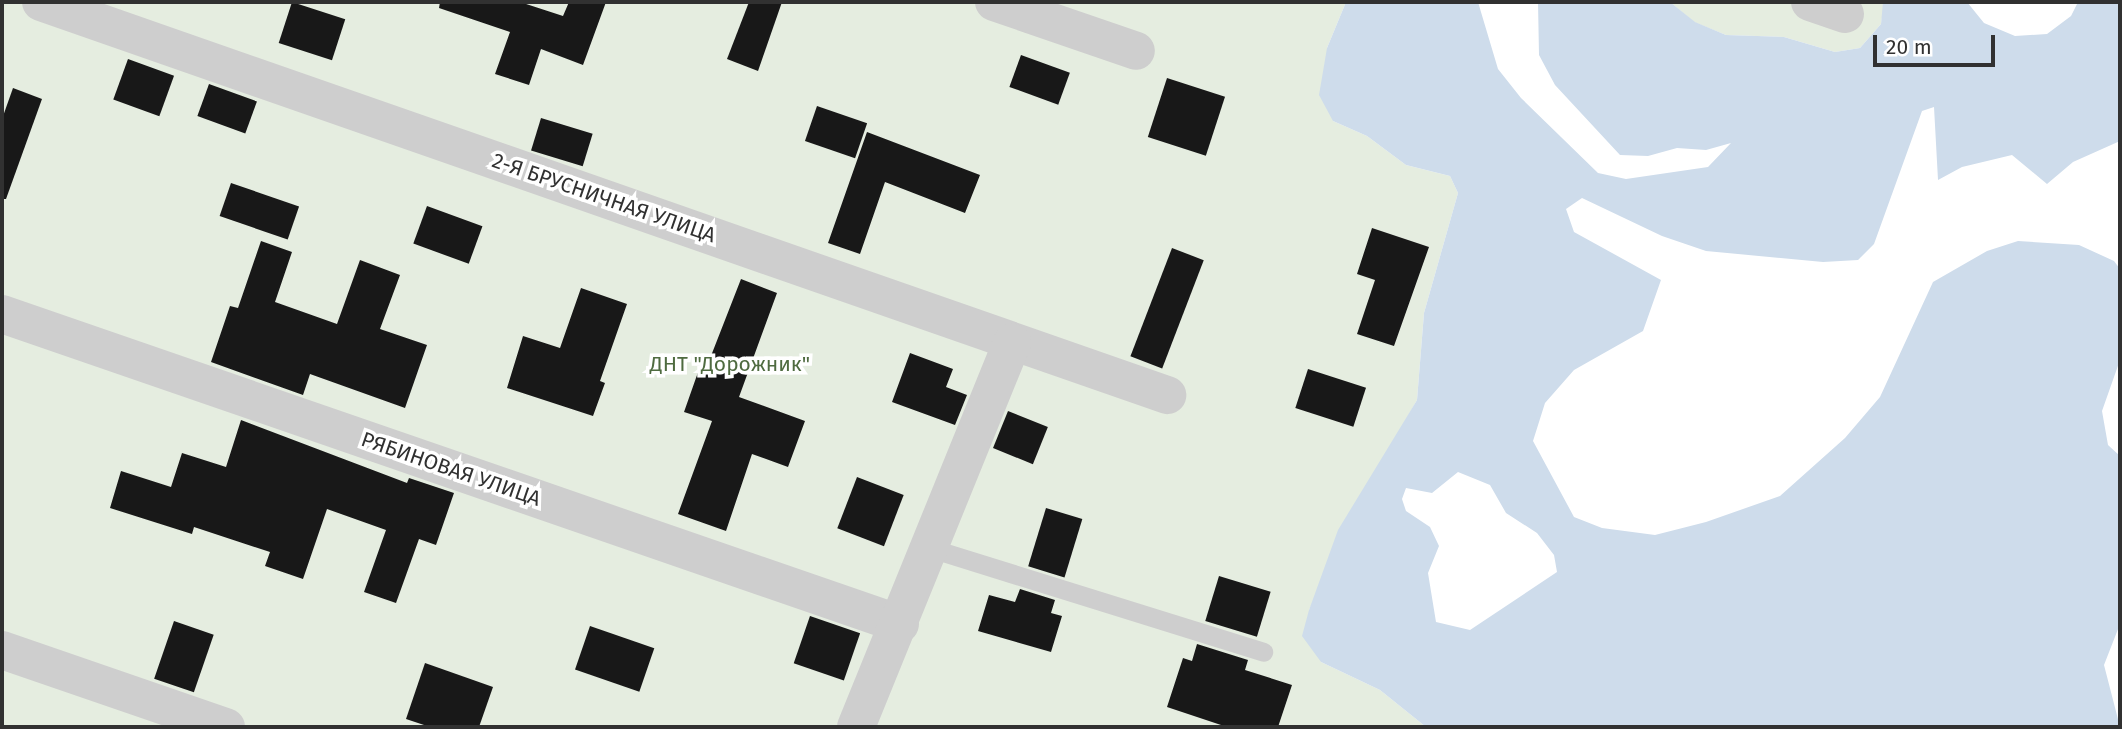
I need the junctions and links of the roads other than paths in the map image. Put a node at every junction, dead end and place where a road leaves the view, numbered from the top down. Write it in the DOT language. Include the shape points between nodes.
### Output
graph roads {
  1 [pos="41,2"];
  2 [pos="994,2"];
  3 [pos="1810,2"];
  4 [pos="1845,14"];
  5 [pos="1136,51"];
  6 [pos="2,314"];
  7 [pos="1012,342"];
  8 [pos="1167,395"];
  9 [pos="930,548"];
  10 [pos="900,624"];
  11 [pos="2,650"];
  12 [pos="1263,652"];
  13 [pos="226,727"];
  14 [pos="856,727"];
  1 -- 7 [label="street, 2-Я БРУСНИЧНАЯ УЛИЦА"];
  2 -- 5 [label="street"];
  3 -- 4 [label="street"];
  6 -- 10 [label="street, РЯБИНОВАЯ УЛИЦА"];
  7 -- 8 [label="street, 2-Я БРУСНИЧНАЯ УЛИЦА"];
  7 -- 9 [label="street"];
  9 -- 10 [label="street"];
  9 -- 12 [label="lane"];
  10 -- 14 [label="street"];
  11 -- 13 [label="street"];
}
